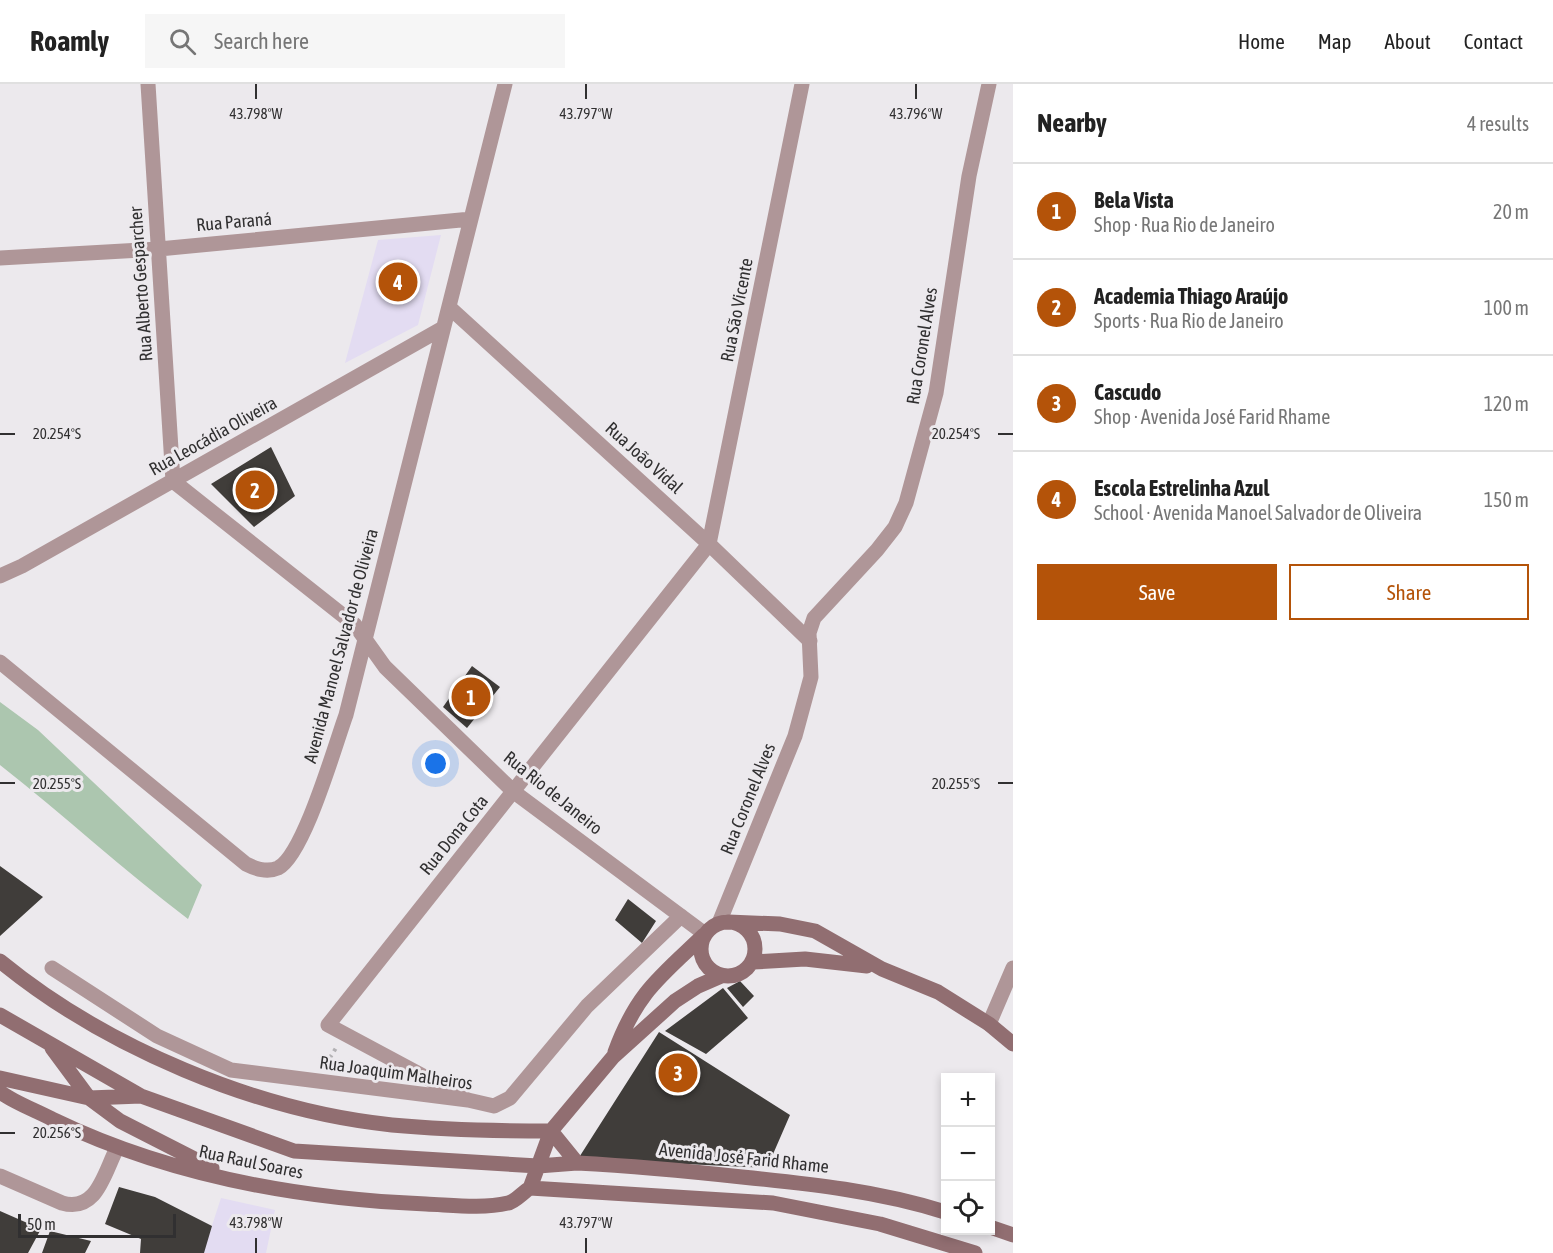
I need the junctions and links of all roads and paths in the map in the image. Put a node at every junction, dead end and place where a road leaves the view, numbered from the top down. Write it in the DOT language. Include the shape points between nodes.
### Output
graph roads {
  1 [pos="148,84"];
  2 [pos="505,84"];
  3 [pos="802,84"];
  4 [pos="989,84"];
  5 [pos="471,219"];
  6 [pos="159,249"];
  7 [pos="0,258"];
  8 [pos="449,307"];
  9 [pos="444,328"];
  10 [pos="173,481"];
  11 [pos="709,544"];
  12 [pos="0,576"];
  13 [pos="366,640"];
  14 [pos="810,641"];
  15 [pos="0,662"];
  16 [pos="514,792"];
  17 [pos="681,915"];
  18 [pos="724,922"];
  19 [pos="705,934"];
  20 [pos="0,961"];
  21 [pos="753,962"];
  22 [pos="52,968"];
  23 [pos="1013,968"];
  24 [pos="882,969"];
  25 [pos="721,976"];
  26 [pos="0,1015"];
  27 [pos="989,1024"];
  28 [pos="345,1034"];
  29 [pos="48,1043"];
  30 [pos="1013,1044"];
  31 [pos="613,1057"];
  32 [pos="0,1078"];
  33 [pos="321,1082"];
  34 [pos="141,1096"];
  35 [pos="2,1097"];
  36 [pos="89,1098"];
  37 [pos="468,1100"];
  38 [pos="551,1131"];
  39 [pos="117,1148"];
  40 [pos="577,1163"];
  41 [pos="538,1166"];
  42 [pos="0,1176"];
  43 [pos="233,1179"];
  44 [pos="530,1188"];
  45 [pos="941,1211"];
  46 [pos="995,1229"];
  47 [pos="1013,1235"];
  48 [pos="975,1253"];
  1 -- 6 [label="street, Rua Alberto Gesparcher"];
  2 -- 5 [label="street, Avenida Manoel Salvador de Oliveira"];
  3 -- 11 [label="street, Rua São Vicente"];
  4 -- 14 [label="street, Rua Coronel Alves" via="969,176 936,393 906,503 895,527 877,550 818,611"];
  5 -- 6 [label="street, Rua Paraná"];
  5 -- 8 [label="street, Avenida Manoel Salvador de Oliveira"];
  6 -- 7 [label="street, Rua Paraná"];
  6 -- 10 [label="street, Rua Alberto Gesparcher"];
  8 -- 9 [label="street, Avenida Manoel Salvador de Oliveira"];
  8 -- 11 [label="street, Rua João Vidal"];
  9 -- 10 [label="street, Rua Leocádia Oliveira"];
  9 -- 13 [label="street, Avenida Manoel Salvador de Oliveira"];
  10 -- 12 [label="street, Rua Leocádia Oliveira"];
  10 -- 13 [label="street, Rua Rio de Janeiro" via="355,626"];
  11 -- 14 [label="street, Rua João Vidal"];
  11 -- 16 [label="street, Rua Dona Cota"];
  13 -- 15 [label="street, Avenida Manoel Salvador de Oliveira" via="346,715 315,805 288,858 271,870 255,869 235,856"];
  13 -- 16 [label="street, Rua Rio de Janeiro" via="385,667"];
  14 -- 18 [label="street, Rua Coronel Alves" via="811,677 795,735"];
  16 -- 17 [label="street, Rua Rio de Janeiro"];
  16 -- 28 [label="street, Rua Dona Cota" via="328,1025"];
  17 -- 19 [label="street, Rua Rio de Janeiro"];
  17 -- 37 [label="street, Rua Joaquim Malheiros" via="587,1006 510,1098 494,1106"];
  18 -- 19 [label="street"];
  18 -- 21 [label="street" via="746,928 752,935 756,953"];
  18 -- 24 [label="street" via="772,923 815,931"];
  19 -- 25 [label="street" via="700,950 702,959"];
  19 -- 31 [label="street" via="648,988 624,1027"];
  20 -- 38 [label="street" via="41,994 124,1041 219,1084 310,1110 391,1125"];
  21 -- 24 [label="street" via="834,961"];
  21 -- 25 [label="street" via="739,974"];
  22 -- 33 [label="street, Rua Joaquim Malheiros" via="157,1036 231,1070"];
  23 -- 27 [label="street"];
  24 -- 27 [label="street" via="938,992"];
  25 -- 31 [label="street" via="675,1001"];
  26 -- 29 [label="street"];
  27 -- 30 [label="street"];
  28 -- 33 [label="path" via="322,1071"];
  28 -- 37 [label="street"];
  29 -- 34 [label="street"];
  29 -- 36 [label="street"];
  31 -- 38 [label="street"];
  32 -- 36 [label="street"];
  33 -- 37 [label="street, Rua Joaquim Malheiros"];
  34 -- 36 [label="street"];
  34 -- 41 [label="street, Avenida José Farid Rhame" via="294,1151"];
  35 -- 39 [label="street, Rua Raul Soares"];
  36 -- 43 [label="street" via="120,1121"];
  38 -- 40 [label="street"];
  38 -- 41 [label="street"];
  39 -- 42 [label="street" via="92,1199 83,1205 62,1203"];
  39 -- 43 [label="street, Rua Raul Soares"];
  40 -- 41 [label="street, Avenida José Farid Rhame"];
  40 -- 45 [label="street, Avenida José Farid Rhame" via="828,1185 903,1199"];
  41 -- 44 [label="street"];
  43 -- 44 [label="street, Rua Raul Soares" via="334,1198 455,1205 510,1203"];
  44 -- 48 [label="street" via="773,1203 880,1224"];
  46 -- 47 [label="street"];
}
